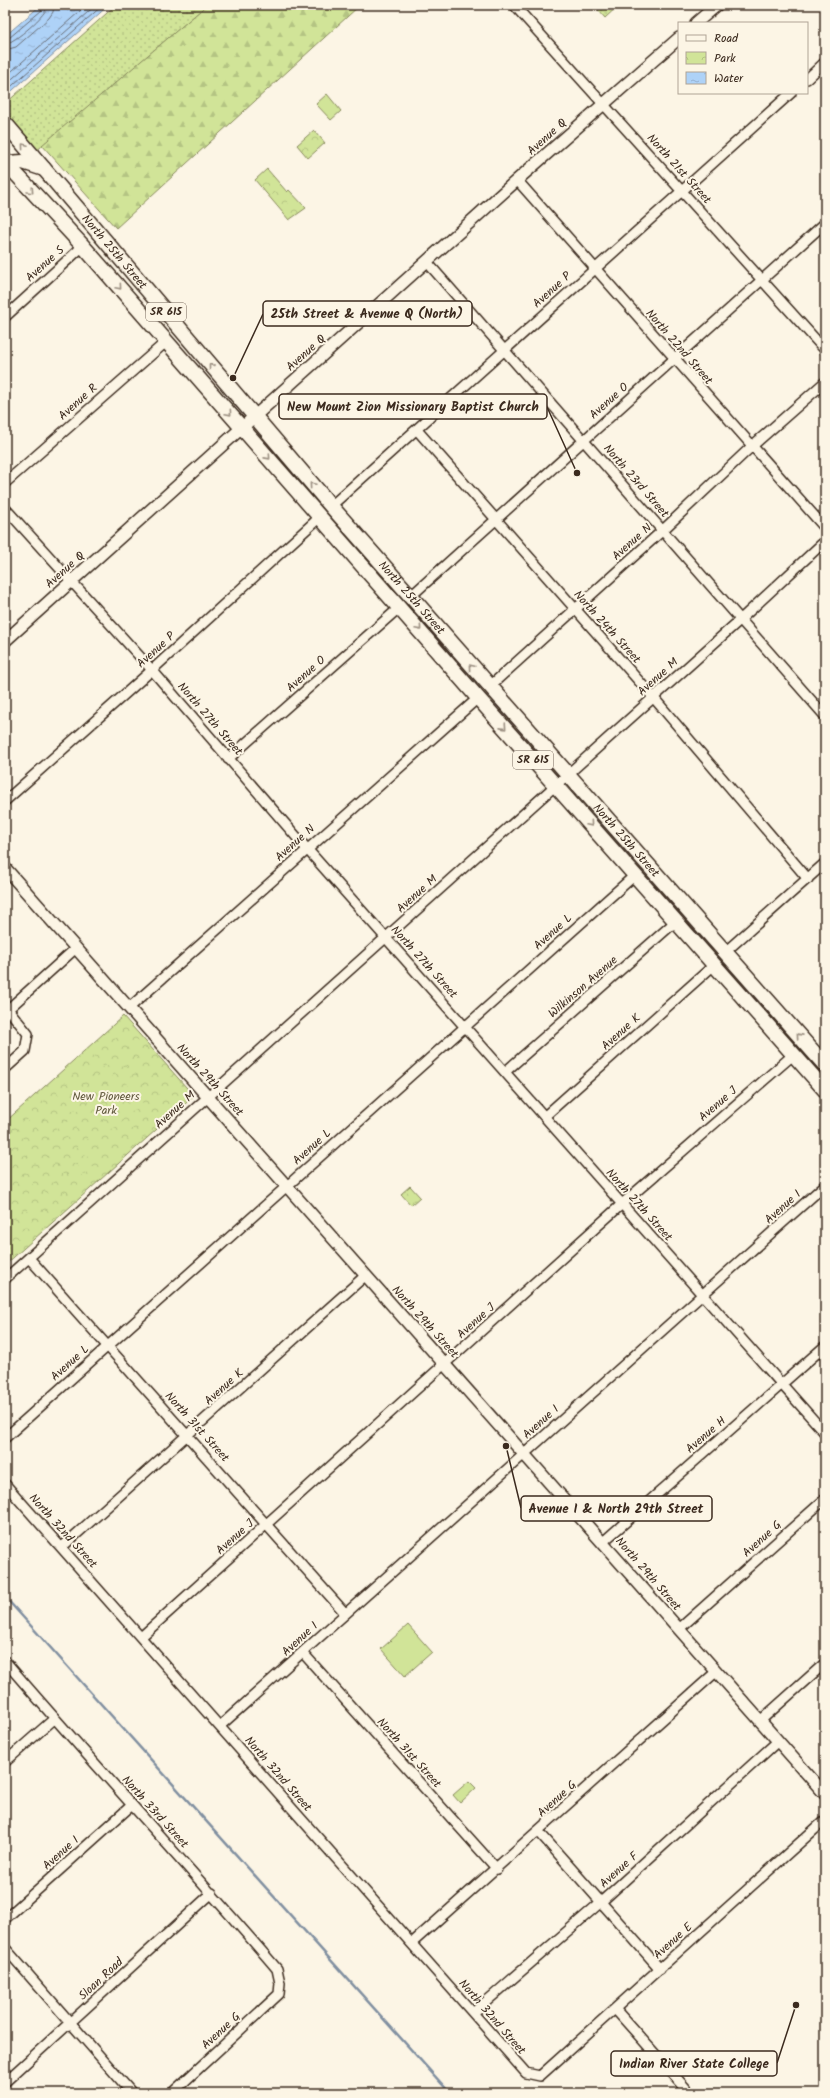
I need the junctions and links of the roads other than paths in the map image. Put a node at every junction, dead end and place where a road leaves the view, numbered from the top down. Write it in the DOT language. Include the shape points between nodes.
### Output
graph roads {
  1 [pos="514,5"];
  2 [pos="716,5"];
  3 [pos="697,22"];
  4 [pos="678,39"];
  5 [pos="825,62"];
  6 [pos="808,78"];
  7 [pos="790,94"];
  8 [pos="605,103"];
  9 [pos="5,123"];
  10 [pos="5,163"];
  11 [pos="44,169"];
  12 [pos="517,180"];
  13 [pos="683,190"];
  14 [pos="825,223"];
  15 [pos="83,246"];
  16 [pos="427,262"];
  17 [pos="594,268"];
  18 [pos="761,280"];
  19 [pos="5,317"];
  20 [pos="167,341"];
  21 [pos="504,349"];
  22 [pos="825,350"];
  23 [pos="674,359"];
  24 [pos="825,382"];
  25 [pos="254,418"];
  26 [pos="242,428"];
  27 [pos="417,430"];
  28 [pos="584,440"];
  29 [pos="751,447"];
  30 [pos="5,483"];
  31 [pos="5,508"];
  32 [pos="326,511"];
  33 [pos="496,520"];
  34 [pos="825,528"];
  35 [pos="663,530"];
  36 [pos="825,541"];
  37 [pos="72,582"];
  38 [pos="405,602"];
  39 [pos="575,609"];
  40 [pos="741,619"];
  41 [pos="5,641"];
  42 [pos="152,670"];
  43 [pos="490,687"];
  44 [pos="478,698"];
  45 [pos="653,698"];
  46 [pos="825,716"];
  47 [pos="228,759"];
  48 [pos="566,774"];
  49 [pos="555,785"];
  50 [pos="5,801"];
  51 [pos="307,849"];
  52 [pos="825,862"];
  53 [pos="5,868"];
  54 [pos="635,875"];
  55 [pos="808,879"];
  56 [pos="647,889"];
  57 [pos="676,921"];
  58 [pos="387,938"];
  59 [pos="76,948"];
  60 [pos="724,953"];
  61 [pos="714,965"];
  62 [pos="129,1008"];
  63 [pos="6,1011"];
  64 [pos="465,1026"];
  65 [pos="793,1055"];
  66 [pos="825,1065"];
  67 [pos="5,1069"];
  68 [pos="505,1072"];
  69 [pos="825,1090"];
  70 [pos="207,1096"];
  71 [pos="545,1116"];
  72 [pos="825,1185"];
  73 [pos="287,1186"];
  74 [pos="622,1204"];
  75 [pos="29,1258"];
  76 [pos="366,1275"];
  77 [pos="5,1279"];
  78 [pos="702,1294"];
  79 [pos="108,1345"];
  80 [pos="825,1346"];
  81 [pos="446,1364"];
  82 [pos="782,1385"];
  83 [pos="825,1433"];
  84 [pos="188,1436"];
  85 [pos="5,1438"];
  86 [pos="524,1453"];
  87 [pos="5,1484"];
  88 [pos="825,1499"];
  89 [pos="268,1525"];
  90 [pos="603,1542"];
  91 [pos="62,1547"];
  92 [pos="345,1613"];
  93 [pos="680,1629"];
  94 [pos="141,1637"];
  95 [pos="303,1653"];
  96 [pos="5,1661"];
  97 [pos="825,1663"];
  98 [pos="716,1671"];
  99 [pos="54,1719"];
  100 [pos="760,1721"];
  101 [pos="220,1726"];
  102 [pos="778,1741"];
  103 [pos="5,1762"];
  104 [pos="825,1794"];
  105 [pos="132,1805"];
  106 [pos="825,1820"];
  107 [pos="539,1832"];
  108 [pos="497,1869"];
  109 [pos="212,1893"];
  110 [pos="601,1902"];
  111 [pos="5,1918"];
  112 [pos="412,1943"];
  113 [pos="5,1948"];
  114 [pos="660,1969"];
  115 [pos="280,1983"];
  116 [pos="614,2009"];
  117 [pos="473,2013"];
  118 [pos="71,2023"];
  119 [pos="535,2076"];
  120 [pos="5,2082"];
  121 [pos="132,2093"];
  122 [pos="172,2093"];
  123 [pos="690,2093"];
  1 -- 8 [label="street, North 21st Street"];
  2 -- 3 [label="street"];
  4 -- 8 [label="street, Avenue Q"];
  5 -- 6 [label="street"];
  7 -- 13 [label="street, Avenue P"];
  8 -- 12 [label="street, Avenue Q"];
  8 -- 13 [label="street, North 21st Street"];
  11 -- 9 [label="main road, North 25th Street / SR 615, one-way"];
  10 -- 11 [label="main road" via="23,162"];
  10 -- 15 [label="main road, North 25th Street / SR 615, one-way"];
  25 -- 11 [label="main road, North 25th Street / SR 615, one-way"];
  12 -- 16 [label="street, Avenue Q"];
  12 -- 17 [label="street, North 22nd Street"];
  13 -- 17 [label="street, Avenue P"];
  13 -- 18 [label="street, North 21st Street"];
  14 -- 18 [label="street, Avenue O"];
  15 -- 19 [label="street, Avenue S"];
  15 -- 20 [label="main road, North 25th Street / SR 615, one-way"];
  16 -- 21 [label="street, North 23rd Street"];
  16 -- 25 [label="street, Avenue Q"];
  17 -- 21 [label="street, Avenue P"];
  17 -- 23 [label="street, North 22nd Street"];
  18 -- 22 [label="street, North 21st Street"];
  18 -- 23 [label="street, Avenue O"];
  20 -- 26 [label="main road, North 25th Street / SR 615, one-way"];
  20 -- 30 [label="street, Avenue R"];
  21 -- 27 [label="street, Avenue P"];
  21 -- 28 [label="street, North 23rd Street"];
  23 -- 28 [label="street, Avenue O"];
  23 -- 29 [label="street, North 22nd Street"];
  24 -- 29 [label="street, Avenue N"];
  25 -- 26 [label="street, Avenue Q"];
  32 -- 25 [label="main road, North 25th Street / SR 615, one-way"];
  26 -- 32 [label="main road, North 25th Street / SR 615, one-way"];
  26 -- 37 [label="street, Avenue Q"];
  27 -- 32 [label="street, Avenue P"];
  27 -- 33 [label="street, North 24th Street"];
  28 -- 33 [label="street, Avenue O"];
  28 -- 35 [label="street, North 23rd Street"];
  29 -- 34 [label="street, North 22nd Street"];
  29 -- 35 [label="street, Avenue N"];
  31 -- 37 [label="street, North 27th Street"];
  32 -- 38 [label="main road, North 25th Street / SR 615"];
  32 -- 38 [label="main road, North 25th Street / SR 615" via="336,533 348,538"];
  32 -- 42 [label="street, Avenue P"];
  33 -- 38 [label="street, Avenue O"];
  33 -- 39 [label="street, North 24th Street"];
  35 -- 39 [label="street, Avenue N"];
  35 -- 40 [label="street, North 23rd Street"];
  36 -- 40 [label="street, Avenue M"];
  37 -- 41 [label="street, Avenue Q"];
  37 -- 42 [label="street, North 27th Street"];
  43 -- 38 [label="main road, North 25th Street / SR 615, one-way"];
  38 -- 44 [label="main road, North 25th Street / SR 615, one-way"];
  38 -- 47 [label="street, Avenue O"];
  39 -- 43 [label="street, Avenue N"];
  39 -- 45 [label="street, North 24th Street"];
  40 -- 45 [label="street, Avenue M"];
  40 -- 46 [label="street, North 23rd Street"];
  42 -- 47 [label="street, North 27th Street"];
  42 -- 50 [label="street, Avenue P"];
  43 -- 48 [label="main road, North 25th Street / SR 615"];
  44 -- 49 [label="main road, North 25th Street / SR 615, one-way"];
  44 -- 51 [label="street, Avenue N"];
  45 -- 48 [label="street, Avenue M"];
  45 -- 55 [label="street, North 24th Street"];
  47 -- 51 [label="street, North 27th Street"];
  48 -- 49 [label="street, Avenue M"];
  48 -- 60 [label="main road, North 25th Street / SR 615"];
  49 -- 54 [label="main road, North 25th Street / SR 615, one-way"];
  49 -- 58 [label="street, Avenue M"];
  51 -- 58 [label="street, North 27th Street"];
  51 -- 62 [label="street, Avenue N"];
  52 -- 55 [label="street"];
  53 -- 59 [label="street, North 29th Street"];
  54 -- 56 [label="main road, North 25th Street / SR 615"];
  54 -- 64 [label="street, Avenue L"];
  55 -- 60 [label="street"];
  56 -- 57 [label="main road, North 25th Street / SR 615"];
  56 -- 60 [label="main road" via="660,893 708,948"];
  57 -- 61 [label="main road, North 25th Street / SR 615"];
  57 -- 68 [label="street, Wilkinson Avenue"];
  58 -- 64 [label="street, North 27th Street"];
  58 -- 70 [label="street, Avenue M"];
  59 -- 62 [label="street, North 29th Street"];
  59 -- 63 [label="street"];
  66 -- 60 [label="main road, North 25th Street / SR 615, one-way"];
  61 -- 65 [label="main road, North 25th Street / SR 615"];
  61 -- 71 [label="street, Avenue K"];
  62 -- 70 [label="street, North 29th Street"];
  63 -- 67 [label="street" via="28,1034 25,1051"];
  64 -- 68 [label="street, North 27th Street"];
  64 -- 73 [label="street, Avenue L"];
  65 -- 69 [label="main road, North 25th Street / SR 615"];
  65 -- 74 [label="street, Avenue J"];
  68 -- 71 [label="street, North 27th Street"];
  70 -- 73 [label="street, North 29th Street"];
  70 -- 75 [label="street, Avenue M"];
  71 -- 74 [label="street, North 27th Street"];
  72 -- 78 [label="street, Avenue I"];
  73 -- 76 [label="street, North 29th Street"];
  73 -- 79 [label="street, Avenue L"];
  74 -- 78 [label="street, North 27th Street"];
  74 -- 81 [label="street, Avenue J"];
  75 -- 77 [label="street, Avenue M"];
  75 -- 79 [label="street, North 31st Street"];
  76 -- 81 [label="street, North 29th Street"];
  76 -- 84 [label="street, Avenue K"];
  78 -- 82 [label="street, North 27th Street"];
  78 -- 86 [label="street, Avenue I"];
  79 -- 84 [label="street, North 31st Street"];
  79 -- 85 [label="street, Avenue L"];
  80 -- 82 [label="street, Avenue H"];
  81 -- 86 [label="street, North 29th Street"];
  81 -- 89 [label="street, Avenue J"];
  82 -- 83 [label="street, North 27th Street"];
  82 -- 90 [label="street, Avenue H"];
  84 -- 89 [label="street, North 31st Street"];
  84 -- 91 [label="street, Avenue K"];
  86 -- 90 [label="street, North 29th Street"];
  86 -- 92 [label="street, Avenue I"];
  87 -- 91 [label="street, North 32nd Street"];
  88 -- 93 [label="street, Avenue G"];
  89 -- 92 [label="street, North 31st Street"];
  89 -- 94 [label="street, Avenue J"];
  90 -- 93 [label="street, North 29th Street"];
  91 -- 94 [label="street, North 32nd Street"];
  92 -- 95 [label="street, Avenue I"];
  93 -- 98 [label="street, North 29th Street"];
  94 -- 101 [label="street, North 32nd Street"];
  95 -- 101 [label="street, Avenue I"];
  95 -- 108 [label="street, North 31st Street"];
  96 -- 99 [label="street, North 33rd Street"];
  97 -- 100 [label="street"];
  98 -- 100 [label="street, North 29th Street"];
  98 -- 107 [label="street, Avenue G"];
  99 -- 103 [label="street"];
  99 -- 105 [label="street, North 33rd Street"];
  100 -- 102 [label="street, North 29th Street"];
  101 -- 112 [label="street, North 32nd Street"];
  102 -- 104 [label="street, North 29th Street"];
  102 -- 110 [label="street, Avenue F"];
  105 -- 109 [label="street, North 33rd Street"];
  105 -- 111 [label="street, Avenue I"];
  106 -- 114 [label="street, Avenue E"];
  107 -- 108 [label="street, Avenue G"];
  107 -- 110 [label="street"];
  108 -- 112 [label="street, Avenue G"];
  109 -- 115 [label="street, North 33rd Street" via="277,1969"];
  109 -- 118 [label="street, Sloan Road"];
  110 -- 114 [label="street"];
  110 -- 117 [label="street, Avenue F"];
  112 -- 117 [label="street, North 32nd Street"];
  113 -- 118 [label="street"];
  114 -- 116 [label="street, Avenue E"];
  115 -- 122 [label="street, Avenue G" via="279,1994"];
  116 -- 119 [label="street, Avenue E" via="540,2076"];
  116 -- 123 [label="street"];
  117 -- 119 [label="street, North 32nd Street" via="526,2073"];
  118 -- 120 [label="street, Sloan Road"];
  118 -- 121 [label="street"];
}
